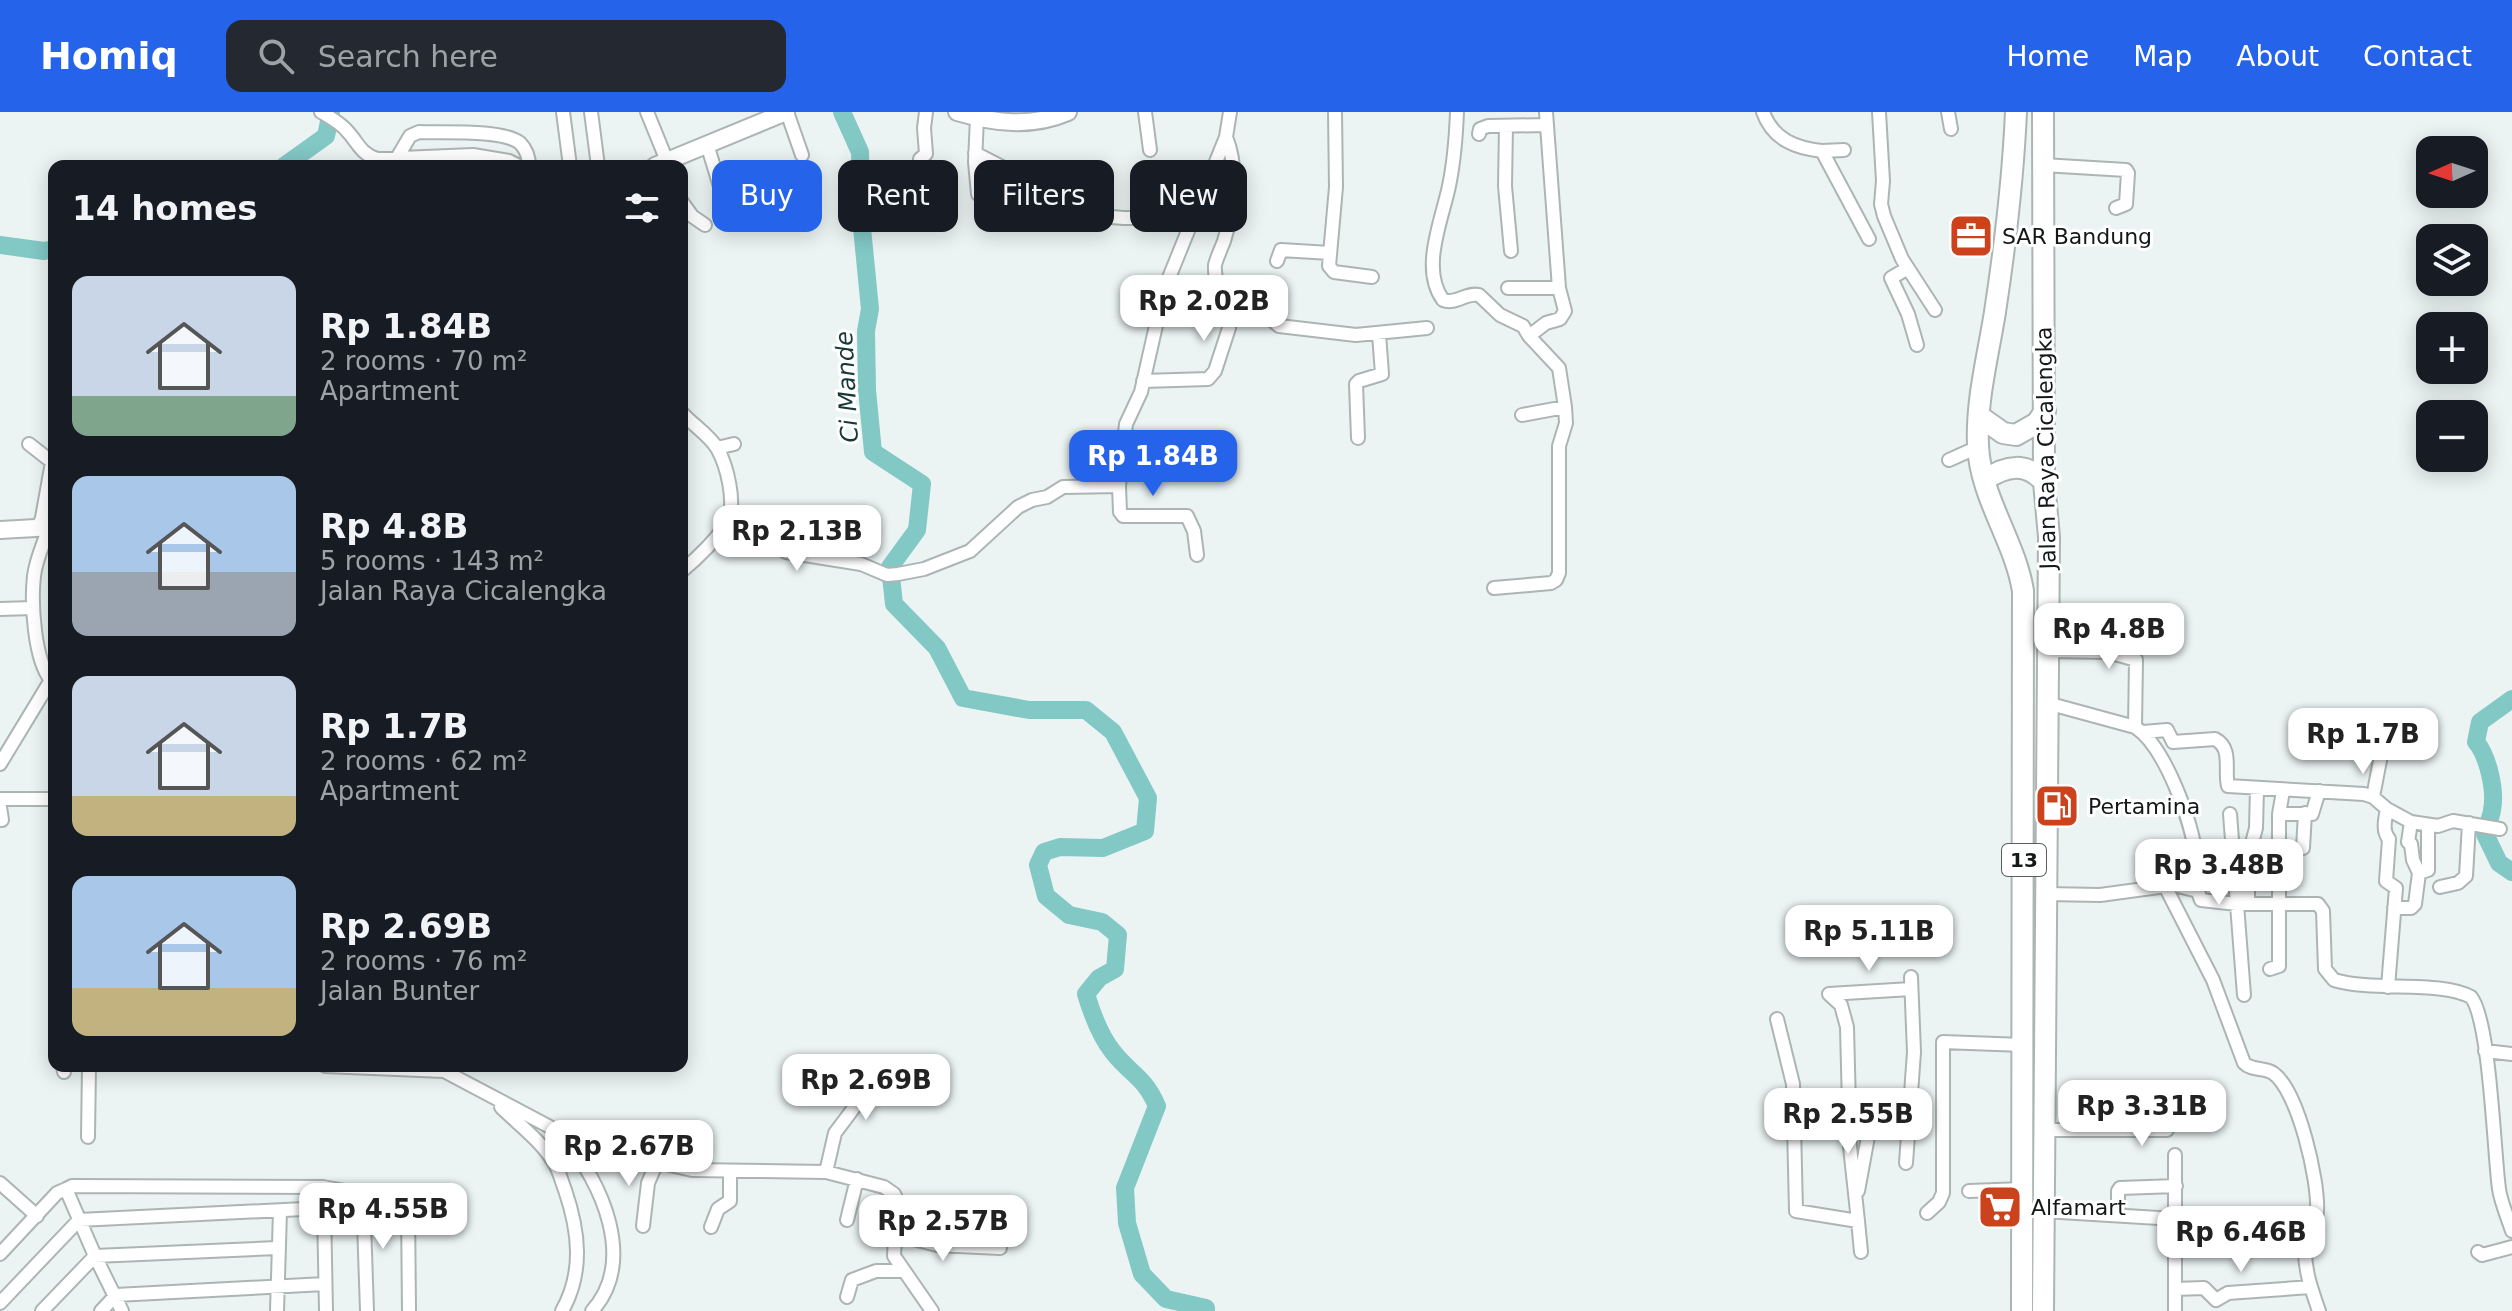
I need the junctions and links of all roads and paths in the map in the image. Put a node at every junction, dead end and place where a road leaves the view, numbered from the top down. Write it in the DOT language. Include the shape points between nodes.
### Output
graph roads {
  1 [pos="321,112"];
  2 [pos="563,112"];
  3 [pos="591,112"];
  4 [pos="647,112"];
  5 [pos="787,112"];
  6 [pos="926,112"];
  7 [pos="957,112"];
  8 [pos="1145,112"];
  9 [pos="1230,112"];
  10 [pos="1335,112"];
  11 [pos="1457,112"];
  12 [pos="1763,112"];
  13 [pos="1879,112"];
  14 [pos="1948,112"];
  15 [pos="2016,112"];
  16 [pos="2043,112"];
  17 [pos="1066,113"];
  18 [pos="977,118"];
  19 [pos="1546,118"];
  20 [pos="1506,126"];
  21 [pos="1951,129"];
  22 [pos="1479,134"];
  23 [pos="1226,137"];
  24 [pos="707,144"];
  25 [pos="1150,150"];
  26 [pos="1844,150"];
  27 [pos="1822,151"];
  28 [pos="975,153"];
  29 [pos="802,155"];
  30 [pos="920,159"];
  31 [pos="387,160"];
  32 [pos="397,160"];
  33 [pos="424,160"];
  34 [pos="503,160"];
  35 [pos="528,160"];
  36 [pos="569,160"];
  37 [pos="597,160"];
  38 [pos="663,160"];
  39 [pos="673,160"];
  40 [pos="712,160"];
  41 [pos="976,160"];
  42 [pos="1217,160"];
  43 [pos="2043,165"];
  44 [pos="2116,208"];
  45 [pos="688,210"];
  46 [pos="1130,218"];
  47 [pos="705,225"];
  48 [pos="1188,232"];
  49 [pos="1869,239"];
  50 [pos="1511,251"];
  51 [pos="1330,253"];
  52 [pos="1277,261"];
  53 [pos="1908,268"];
  54 [pos="1372,277"];
  55 [pos="1508,288"];
  56 [pos="1559,288"];
  57 [pos="1935,310"];
  58 [pos="1229,328"];
  59 [pos="1427,328"];
  60 [pos="1379,334"];
  61 [pos="1529,336"];
  62 [pos="1917,345"];
  63 [pos="1143,381"];
  64 [pos="1565,407"];
  65 [pos="2045,411"];
  66 [pos="1522,415"];
  67 [pos="1979,416"];
  68 [pos="688,419"];
  69 [pos="1358,438"];
  70 [pos="29,444"];
  71 [pos="734,444"];
  72 [pos="1978,447"];
  73 [pos="717,448"];
  74 [pos="48,459"];
  75 [pos="1949,460"];
  76 [pos="1985,480"];
  77 [pos="2044,482"];
  78 [pos="48,484"];
  79 [pos="1119,486"];
  80 [pos="729,518"];
  81 [pos="47,528"];
  82 [pos="0,530"];
  83 [pos="1197,555"];
  84 [pos="688,564"];
  85 [pos="1494,588"];
  86 [pos="33,608"];
  87 [pos="0,609"];
  88 [pos="2047,651"];
  89 [pos="48,671"];
  90 [pos="48,685"];
  91 [pos="2047,703"];
  92 [pos="2139,729"];
  93 [pos="2381,755"];
  94 [pos="0,764"];
  95 [pos="2257,788"];
  96 [pos="2283,791"];
  97 [pos="2319,791"];
  98 [pos="2373,797"];
  99 [pos="0,799"];
  100 [pos="48,799"];
  101 [pos="2387,809"];
  102 [pos="2305,813"];
  103 [pos="2230,814"];
  104 [pos="2279,814"];
  105 [pos="2411,822"];
  106 [pos="2469,823"];
  107 [pos="2428,825"];
  108 [pos="2491,827"];
  109 [pos="2303,848"];
  110 [pos="2419,873"];
  111 [pos="2165,886"];
  112 [pos="2440,887"];
  113 [pos="2198,891"];
  114 [pos="2046,894"];
  115 [pos="2278,903"];
  116 [pos="2243,904"];
  117 [pos="2394,908"];
  118 [pos="2270,969"];
  119 [pos="2388,987"];
  120 [pos="2244,995"];
  121 [pos="1777,1019"];
  122 [pos="2023,1045"];
  123 [pos="2485,1051"];
  124 [pos="2512,1054"];
  125 [pos="89,1072"];
  126 [pos="446,1072"];
  127 [pos="919,1091"];
  128 [pos="489,1095"];
  129 [pos="1849,1097"];
  130 [pos="1795,1099"];
  131 [pos="2136,1108"];
  132 [pos="1872,1115"];
  133 [pos="1909,1119"];
  134 [pos="2044,1130"];
  135 [pos="88,1137"];
  136 [pos="565,1139"];
  137 [pos="2175,1155"];
  138 [pos="657,1162"];
  139 [pos="1906,1163"];
  140 [pos="730,1172"];
  141 [pos="826,1172"];
  142 [pos="857,1179"];
  143 [pos="0,1183"];
  144 [pos="2176,1186"];
  145 [pos="323,1187"];
  146 [pos="66,1189"];
  147 [pos="2023,1189"];
  148 [pos="2506,1189"];
  149 [pos="1969,1191"];
  150 [pos="363,1193"];
  151 [pos="1855,1202"];
  152 [pos="324,1208"];
  153 [pos="280,1211"];
  154 [pos="2044,1211"];
  155 [pos="1927,1213"];
  156 [pos="972,1215"];
  157 [pos="2118,1215"];
  158 [pos="37,1216"];
  159 [pos="2175,1219"];
  160 [pos="79,1220"];
  161 [pos="847,1220"];
  162 [pos="1858,1221"];
  163 [pos="643,1226"];
  164 [pos="711,1227"];
  165 [pos="2512,1231"];
  166 [pos="894,1234"];
  167 [pos="952,1246"];
  168 [pos="2512,1247"];
  169 [pos="277,1248"];
  170 [pos="1000,1248"];
  171 [pos="1,1250"];
  172 [pos="1861,1252"];
  173 [pos="2478,1252"];
  174 [pos="95,1256"];
  175 [pos="902,1271"];
  176 [pos="325,1284"];
  177 [pos="278,1286"];
  178 [pos="2311,1287"];
  179 [pos="2175,1289"];
  180 [pos="116,1295"];
  181 [pos="847,1297"];
  182 [pos="0,1303"];
  183 [pos="42,1311"];
  184 [pos="101,1311"];
  185 [pos="122,1311"];
  186 [pos="277,1311"];
  187 [pos="326,1311"];
  188 [pos="367,1311"];
  189 [pos="409,1311"];
  190 [pos="562,1311"];
  191 [pos="592,1311"];
  192 [pos="932,1311"];
  193 [pos="2022,1311"];
  194 [pos="2043,1311"];
  195 [pos="2175,1311"];
  196 [pos="2319,1311"];
  1 -- 31 [label="street" via="338,121 365,154"];
  2 -- 36 [label="street"];
  3 -- 37 [label="street"];
  4 -- 38 [label="street"];
  5 -- 24 [label="main road"];
  5 -- 29 [label="street"];
  6 -- 30 [label="street" via="926,154"];
  7 -- 18 [label="main road"];
  8 -- 25 [label="street"];
  9 -- 23 [label="street"];
  10 -- 51 [label="street"];
  11 -- 61 [label="street" via="1434,281 1443,300 1479,295"];
  12 -- 27 [label="street" via="1792,146"];
  13 -- 53 [label="street" via="1881,204"];
  14 -- 21 [label="street"];
  15 -- 67 [label="highway, Jalan Raya Cicalengka / 13" via="2003,260"];
  16 -- 43 [label="highway, Jalan Raya Cicalengka / 13"];
  17 -- 18 [label="main road" via="1020,123"];
  18 -- 28 [label="street"];
  19 -- 20 [label="street"];
  19 -- 56 [label="street"];
  20 -- 22 [label="street" via="1482,127"];
  20 -- 50 [label="street"];
  23 -- 42 [label="street"];
  23 -- 60 [label="street" via="1233,189 1215,267 1217,289 1244,306 1251,294 1273,298 1273,321 1279,326"];
  24 -- 39 [label="main road"];
  24 -- 40 [label="street"];
  26 -- 27 [label="street"];
  27 -- 49 [label="street"];
  28 -- 41 [label="street"];
  28 -- 46 [label="street" via="1012,172 1023,198"];
  32 -- 35 [label="street" via="410,136 419,132 499,135 521,144"];
  33 -- 34 [label="street" via="473,155"];
  43 -- 44 [label="street" via="2126,170 2126,204"];
  43 -- 65 [label="highway, Jalan Raya Cicalengka / 13"];
  45 -- 47 [label="street"];
  48 -- 63 [label="street" via="1164,290"];
  51 -- 52 [label="street" via="1281,250"];
  51 -- 54 [label="street" via="1330,270"];
  53 -- 57 [label="street"];
  53 -- 62 [label="street" via="1891,278"];
  55 -- 56 [label="street"];
  56 -- 61 [label="street" via="1564,316"];
  58 -- 63 [label="street" via="1208,379"];
  59 -- 60 [label="street"];
  60 -- 69 [label="street" via="1382,374 1356,384"];
  61 -- 64 [label="street" via="1559,368"];
  63 -- 79 [label="street" via="1122,438"];
  64 -- 66 [label="street"];
  64 -- 85 [label="street" via="1556,580"];
  65 -- 67 [label="highway" via="2037,423 2016,435 2003,433"];
  65 -- 77 [label="highway, Jalan Raya Cicalengka / 13"];
  67 -- 72 [label="highway, Jalan Raya Cicalengka / 13"];
  68 -- 73 [label="street"];
  70 -- 74 [label="street"];
  71 -- 73 [label="street"];
  72 -- 75 [label="street"];
  72 -- 76 [label="highway, Jalan Raya Cicalengka / 13"];
  73 -- 80 [label="street" via="728,482"];
  76 -- 77 [label="highway" via="2020,467"];
  76 -- 122 [label="highway, Jalan Raya Cicalengka / 13" via="2023,591"];
  77 -- 88 [label="highway, Jalan Raya Cicalengka / 13" via="2049,537"];
  78 -- 81 [label="street" via="42,518"];
  79 -- 80 [label="street" via="1063,487 1011,511 970,551 892,575 861,564 786,552"];
  79 -- 83 [label="street" via="1123,516 1187,516"];
  80 -- 84 [label="street"];
  81 -- 82 [label="main road"];
  81 -- 86 [label="street" via="36,565"];
  86 -- 87 [label="street"];
  86 -- 89 [label="street" via="42,664"];
  88 -- 91 [label="highway, Jalan Raya Cicalengka / 13"];
  88 -- 92 [label="street" via="2108,652 2136,660"];
  90 -- 94 [label="street"];
  91 -- 92 [label="street"];
  91 -- 114 [label="highway, Jalan Raya Cicalengka / 13"];
  92 -- 95 [label="street" via="2167,730 2173,742 2220,741 2226,749 2226,785"];
  92 -- 113 [label="street" via="2162,761 2189,819"];
  93 -- 98 [label="street"];
  95 -- 96 [label="street"];
  95 -- 116 [label="street"];
  96 -- 97 [label="street"];
  96 -- 104 [label="street"];
  97 -- 98 [label="street"];
  97 -- 102 [label="street" via="2313,812"];
  98 -- 101 [label="street"];
  99 -- 100 [label="street"];
  101 -- 105 [label="street"];
  101 -- 117 [label="street" via="2386,881 2395,886"];
  102 -- 104 [label="street"];
  102 -- 109 [label="street"];
  103 -- 116 [label="street"];
  104 -- 115 [label="street"];
  105 -- 107 [label="street"];
  105 -- 110 [label="street" via="2408,842"];
  106 -- 107 [label="street"];
  106 -- 108 [label="street"];
  106 -- 112 [label="street" via="2466,876"];
  107 -- 110 [label="street" via="2428,870"];
  110 -- 117 [label="street" via="2415,904"];
  111 -- 113 [label="street"];
  111 -- 114 [label="street" via="2100,895"];
  111 -- 178 [label="street" via="2213,980 2244,1063 2272,1072 2300,1117 2318,1213 2305,1246"];
  113 -- 116 [label="street" via="2202,901"];
  114 -- 134 [label="highway, Jalan Raya Cicalengka / 13"];
  115 -- 116 [label="street"];
  115 -- 118 [label="street" via="2279,966"];
  115 -- 119 [label="street" via="2321,905 2329,976"];
  116 -- 120 [label="street"];
  117 -- 119 [label="street"];
  119 -- 123 [label="street" via="2454,990 2471,997"];
  121 -- 130 [label="street"];
  122 -- 147 [label="highway, Jalan Raya Cicalengka / 13"];
  122 -- 155 [label="street" via="1943,1042 1943,1193"];
  123 -- 124 [label="street"];
  123 -- 148 [label="street"];
  125 -- 135 [label="street"];
  126 -- 128 [label="street"];
  127 -- 141 [label="street" via="878,1090 862,1097 835,1133"];
  128 -- 136 [label="street"];
  128 -- 190 [label="street" via="552,1158 570,1205 578,1263"];
  129 -- 130 [label="street"];
  129 -- 132 [label="street" via="1871,1098"];
  129 -- 133 [label="street" via="1846,1017 1829,994 1911,983 1914,1052"];
  129 -- 151 [label="street"];
  130 -- 162 [label="street" via="1796,1211"];
  131 -- 134 [label="street" via="2166,1108 2167,1130"];
  132 -- 133 [label="street"];
  132 -- 151 [label="street"];
  133 -- 139 [label="street"];
  134 -- 154 [label="highway, Jalan Raya Cicalengka / 13"];
  136 -- 138 [label="street" via="611,1139"];
  136 -- 191 [label="street" via="594,1182 612,1235 612,1268 603,1298"];
  137 -- 144 [label="street"];
  138 -- 140 [label="street"];
  138 -- 163 [label="street" via="648,1183"];
  140 -- 141 [label="street"];
  140 -- 164 [label="street" via="730,1201 718,1209"];
  141 -- 142 [label="street"];
  142 -- 161 [label="street"];
  142 -- 166 [label="street" via="894,1194"];
  143 -- 158 [label="street"];
  144 -- 157 [label="street" via="2120,1188"];
  144 -- 159 [label="street"];
  145 -- 146 [label="street"];
  145 -- 150 [label="street"];
  145 -- 152 [label="street"];
  146 -- 158 [label="street"];
  146 -- 160 [label="street"];
  147 -- 149 [label="street"];
  147 -- 193 [label="highway, Jalan Raya Cicalengka / 13"];
  148 -- 165 [label="street"];
  150 -- 188 [label="street"];
  150 -- 189 [label="street" via="407,1204"];
  151 -- 162 [label="street"];
  152 -- 153 [label="street"];
  152 -- 176 [label="street"];
  153 -- 160 [label="street"];
  153 -- 169 [label="street"];
  154 -- 157 [label="street"];
  154 -- 194 [label="highway, Jalan Raya Cicalengka / 13"];
  156 -- 167 [label="street"];
  157 -- 159 [label="street"];
  158 -- 171 [label="street"];
  159 -- 179 [label="street"];
  160 -- 174 [label="street"];
  160 -- 182 [label="street"];
  162 -- 172 [label="street"];
  166 -- 167 [label="street"];
  166 -- 175 [label="street" via="894,1256"];
  167 -- 170 [label="street"];
  168 -- 173 [label="street"];
  169 -- 174 [label="street"];
  169 -- 177 [label="street"];
  174 -- 180 [label="street"];
  174 -- 183 [label="street"];
  175 -- 181 [label="street" via="876,1271 852,1280"];
  175 -- 192 [label="street"];
  176 -- 177 [label="street"];
  176 -- 187 [label="street"];
  177 -- 180 [label="street"];
  177 -- 186 [label="street"];
  178 -- 179 [label="street" via="2228,1293 2216,1300 2206,1289"];
  178 -- 196 [label="street"];
  179 -- 195 [label="street"];
  180 -- 184 [label="street"];
  180 -- 185 [label="street"];
}
